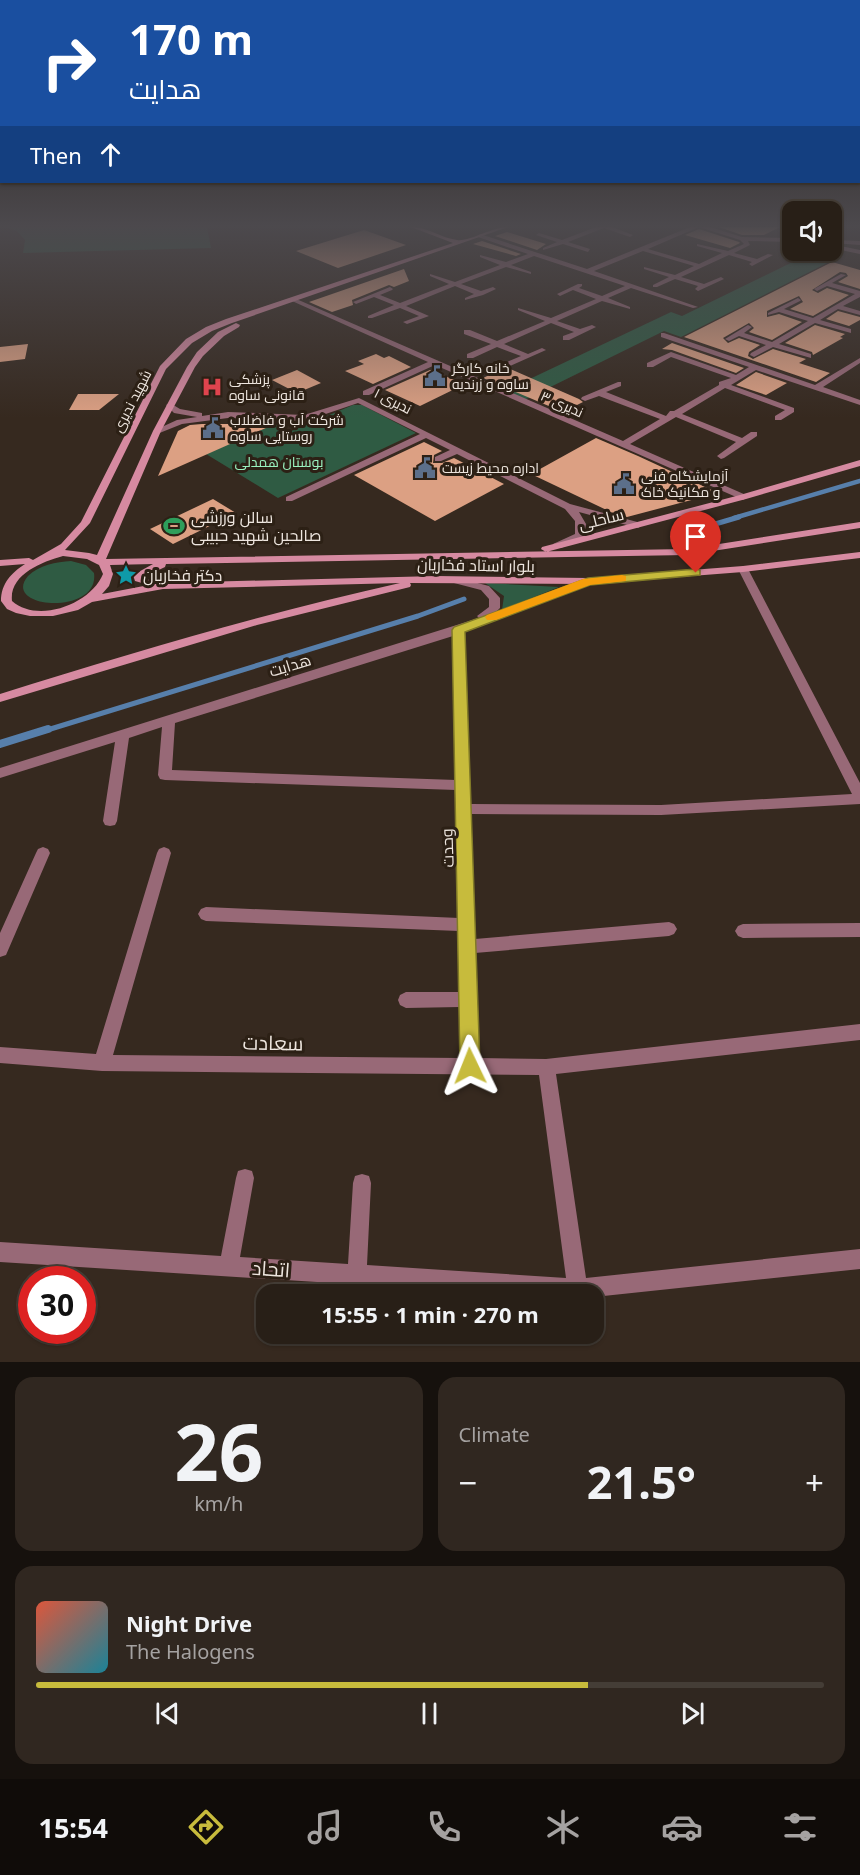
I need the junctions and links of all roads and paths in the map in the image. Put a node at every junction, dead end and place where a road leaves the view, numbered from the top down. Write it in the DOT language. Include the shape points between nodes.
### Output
graph roads {
  1 [pos="321,291"];
  2 [pos="386,291"];
  3 [pos="438,291"];
  4 [pos="472,291"];
  5 [pos="489,291"];
  6 [pos="567,291"];
  7 [pos="580,291"];
  8 [pos="619,291"];
  9 [pos="647,291"];
  10 [pos="481,294"];
  11 [pos="560,294"];
  12 [pos="860,294"];
  13 [pos="374,295"];
  14 [pos="602,298"];
  15 [pos="467,299"];
  16 [pos="294,300"];
  17 [pos="798,300"];
  18 [pos="356,302"];
  19 [pos="280,304"];
  20 [pos="637,304"];
  21 [pos="400,305"];
  22 [pos="530,305"];
  23 [pos="695,307"];
  24 [pos="838,307"];
  25 [pos="628,308"];
  26 [pos="520,309"];
  27 [pos="778,310"];
  28 [pos="510,313"];
  29 [pos="617,313"];
  30 [pos="860,313"];
  31 [pos="770,314"];
  32 [pos="370,317"];
  33 [pos="813,320"];
  34 [pos="551,321"];
  35 [pos="407,322"];
  36 [pos="856,326"];
  37 [pos="592,327"];
  38 [pos="748,327"];
  39 [pos="477,328"];
  40 [pos="848,331"];
  41 [pos="467,332"];
  42 [pos="580,332"];
  43 [pos="738,333"];
  44 [pos="664,335"];
  45 [pos="458,336"];
  46 [pos="839,336"];
  47 [pos="566,338"];
  48 [pos="729,339"];
  49 [pos="496,344"];
  50 [pos="771,344"];
  51 [pos="542,350"];
  52 [pos="819,350"];
  53 [pos="754,355"];
  54 [pos="470,356"];
  55 [pos="526,356"];
  56 [pos="808,356"];
  57 [pos="860,360"];
  58 [pos="435,362"];
  59 [pos="800,362"];
  60 [pos="510,364"];
  61 [pos="650,364"];
  62 [pos="755,366"];
  63 [pos="735,377"];
  64 [pos="618,384"];
  65 [pos="722,384"];
  66 [pos="816,388"];
  67 [pos="366,393"];
  68 [pos="600,393"];
  69 [pos="585,399"];
  70 [pos="860,403"];
  71 [pos="800,404"];
  72 [pos="170,405"];
  73 [pos="791,410"];
  74 [pos="674,413"];
  75 [pos="228,416"];
  76 [pos="664,418"];
  77 [pos="778,418"];
  78 [pos="157,431"];
  79 [pos="428,434"];
  80 [pos="754,434"];
  81 [pos="742,441"];
  82 [pos="622,445"];
  83 [pos="458,450"];
  84 [pos="721,456"];
  85 [pos="438,459"];
  86 [pos="860,463"];
  87 [pos="743,497"];
  88 [pos="289,499"];
  89 [pos="567,506"];
  90 [pos="638,525"];
  91 [pos="860,525"];
  92 [pos="624,528"];
  93 [pos="558,546"];
  94 [pos="648,553"];
  95 [pos="49,555"];
  96 [pos="523,555"];
  97 [pos="860,555"];
  98 [pos="33,560"];
  99 [pos="101,561"];
  100 [pos="174,561"];
  101 [pos="0,563"];
  102 [pos="742,569"];
  103 [pos="436,579"];
  104 [pos="451,580"];
  105 [pos="588,581"];
  106 [pos="163,586"];
  107 [pos="2,596"];
  108 [pos="92,599"];
  109 [pos="466,627"];
  110 [pos="0,698"];
  111 [pos="170,720"];
  112 [pos="123,734"];
  113 [pos="845,767"];
  114 [pos="860,767"];
  115 [pos="0,773"];
  116 [pos="463,785"];
  117 [pos="860,797"];
  118 [pos="464,809"];
  119 [pos="110,821"];
  120 [pos="43,853"];
  121 [pos="164,853"];
  122 [pos="206,914"];
  123 [pos="467,925"];
  124 [pos="669,929"];
  125 [pos="860,930"];
  126 [pos="743,931"];
  127 [pos="467,947"];
  128 [pos="0,950"];
  129 [pos="468,999"];
  130 [pos="406,1000"];
  131 [pos="860,1032"];
  132 [pos="0,1055"];
  133 [pos="102,1063"];
  134 [pos="470,1066"];
  135 [pos="546,1067"];
  136 [pos="245,1178"];
  137 [pos="362,1184"];
  138 [pos="0,1252"];
  139 [pos="860,1259"];
  140 [pos="229,1266"];
  141 [pos="357,1274"];
  142 [pos="504,1284"];
  143 [pos="577,1284"];
  144 [pos="604,1286"];
  1 -- 16 [label="street, شهید ندیری"];
  2 -- 13 [label="street"];
  3 -- 21 [label="street"];
  4 -- 10 [label="street"];
  5 -- 10 [label="street"];
  6 -- 11 [label="street"];
  7 -- 14 [label="street"];
  8 -- 14 [label="street"];
  9 -- 23 [label="street"];
  10 -- 15 [label="street"];
  12 -- 24 [label="street"];
  13 -- 18 [label="street"];
  13 -- 21 [label="street"];
  14 -- 25 [label="street"];
  14 -- 34 [label="street"];
  16 -- 19 [label="street, شهید ندیری"];
  16 -- 58 [label="street, ندیری ۳"];
  17 -- 27 [label="street"];
  19 -- 72 [label="street, شهید ندیری" via="221,334 200,354"];
  19 -- 95 [label="street, شهید ندیری" via="209,329 178,350 163,368 85,522 65,546"];
  20 -- 25 [label="street"];
  21 -- 32 [label="street"];
  21 -- 35 [label="street" via="428,314"];
  22 -- 26 [label="street"];
  24 -- 30 [label="street"];
  24 -- 33 [label="street"];
  25 -- 29 [label="street"];
  26 -- 28 [label="street"];
  26 -- 34 [label="street"];
  27 -- 31 [label="street"];
  27 -- 33 [label="street"];
  33 -- 40 [label="street"];
  33 -- 50 [label="street"];
  34 -- 42 [label="street"];
  34 -- 49 [label="street"];
  36 -- 40 [label="street"];
  37 -- 42 [label="street"];
  38 -- 43 [label="street"];
  39 -- 41 [label="street"];
  40 -- 46 [label="street"];
  41 -- 45 [label="street"];
  41 -- 49 [label="street"];
  42 -- 47 [label="street"];
  43 -- 48 [label="street"];
  43 -- 50 [label="street"];
  44 -- 62 [label="street"];
  49 -- 54 [label="street"];
  49 -- 55 [label="street"];
  50 -- 53 [label="street"];
  50 -- 56 [label="street"];
  51 -- 55 [label="street"];
  52 -- 56 [label="street"];
  55 -- 60 [label="street"];
  56 -- 59 [label="street"];
  57 -- 66 [label="street"];
  58 -- 67 [label="street"];
  58 -- 82 [label="street, ندیری ۳"];
  61 -- 63 [label="street" via="671,354"];
  62 -- 63 [label="street"];
  62 -- 66 [label="street"];
  63 -- 65 [label="street"];
  64 -- 68 [label="street"];
  65 -- 73 [label="street"];
  65 -- 74 [label="street"];
  66 -- 70 [label="street"];
  68 -- 69 [label="street"];
  68 -- 76 [label="street"];
  71 -- 73 [label="street"];
  72 -- 75 [label="street" via="182,412"];
  72 -- 78 [label="street, شهید ندیری"];
  73 -- 77 [label="street"];
  74 -- 76 [label="street"];
  74 -- 81 [label="street"];
  75 -- 78 [label="street, ندیری ۱" via="180,422"];
  75 -- 79 [label="street, ندیری ۱" via="305,418 359,400"];
  76 -- 82 [label="street"];
  78 -- 99 [label="street, شهید ندیری"];
  79 -- 83 [label="street, ندیری ۱"];
  79 -- 88 [label="street"];
  80 -- 81 [label="street"];
  81 -- 84 [label="street"];
  82 -- 87 [label="street, ندیری ۳"];
  83 -- 85 [label="street"];
  83 -- 89 [label="street, ندیری ۱"];
  86 -- 87 [label="street, ساحلی"];
  87 -- 90 [label="street, ساحلی"];
  89 -- 90 [label="street, ندیری ۱"];
  89 -- 93 [label="street" via="580,517 583,528 580,536"];
  90 -- 92 [label="street, ساحلی"];
  91 -- 94 [label="street, بلوار استاد فخاریان" via="687,552"];
  92 -- 93 [label="street, ساحلی"];
  92 -- 94 [label="street" via="621,544 626,549"];
  93 -- 96 [label="street, ساحلی"];
  94 -- 96 [label="street, بلوار استاد فخاریان"];
  95 -- 98 [label="street"];
  95 -- 99 [label="street, بلوار استاد فخاریان" via="77,553"];
  96 -- 100 [label="street, بلوار استاد فخاریان"];
  97 -- 102 [label="street, بلوار استاد فخاریان"];
  98 -- 101 [label="street"];
  98 -- 107 [label="street" via="9,577"];
  99 -- 100 [label="street, بلوار استاد فخاریان"];
  99 -- 108 [label="street" via="108,570 108,579"];
  100 -- 106 [label="street" via="138,575 139,579"];
  102 -- 105 [label="street, بلوار استاد فخاریان"];
  102 -- 113 [label="street"];
  103 -- 104 [label="street, بلوار استاد فخاریان"];
  103 -- 106 [label="street, بلوار استاد فخاریان"];
  103 -- 110 [label="street" via="330,602 147,652"];
  104 -- 105 [label="street, بلوار استاد فخاریان"];
  104 -- 109 [label="street" via="471,582 495,598 494,608"];
  105 -- 109 [label="street, هدایت"];
  106 -- 108 [label="street, بلوار استاد فخاریان"];
  107 -- 108 [label="street, بلوار استاد فخاریان" via="15,609 38,614 66,610"];
  109 -- 111 [label="street, هدایت"];
  109 -- 116 [label="street, وحدت"];
  111 -- 112 [label="street, هدایت"];
  111 -- 116 [label="street" via="165,775"];
  112 -- 115 [label="street, هدایت"];
  112 -- 119 [label="street"];
  113 -- 114 [label="street"];
  113 -- 117 [label="street"];
  116 -- 118 [label="street, وحدت"];
  117 -- 118 [label="street" via="661,810"];
  118 -- 123 [label="street, وحدت"];
  120 -- 128 [label="street"];
  121 -- 133 [label="street"];
  122 -- 123 [label="street"];
  123 -- 127 [label="street, وحدت"];
  124 -- 127 [label="street"];
  125 -- 126 [label="street"];
  127 -- 129 [label="street, وحدت"];
  129 -- 130 [label="street"];
  129 -- 134 [label="street, وحدت"];
  131 -- 135 [label="street, سعادت"];
  132 -- 133 [label="street, سعادت"];
  133 -- 134 [label="street, سعادت"];
  134 -- 135 [label="street, سعادت"];
  135 -- 143 [label="street"];
  136 -- 140 [label="street"];
  137 -- 141 [label="street"];
  138 -- 140 [label="street, اتحاد"];
  139 -- 144 [label="street, اتحاد"];
  140 -- 141 [label="street, اتحاد"];
  141 -- 142 [label="street, اتحاد"];
}
